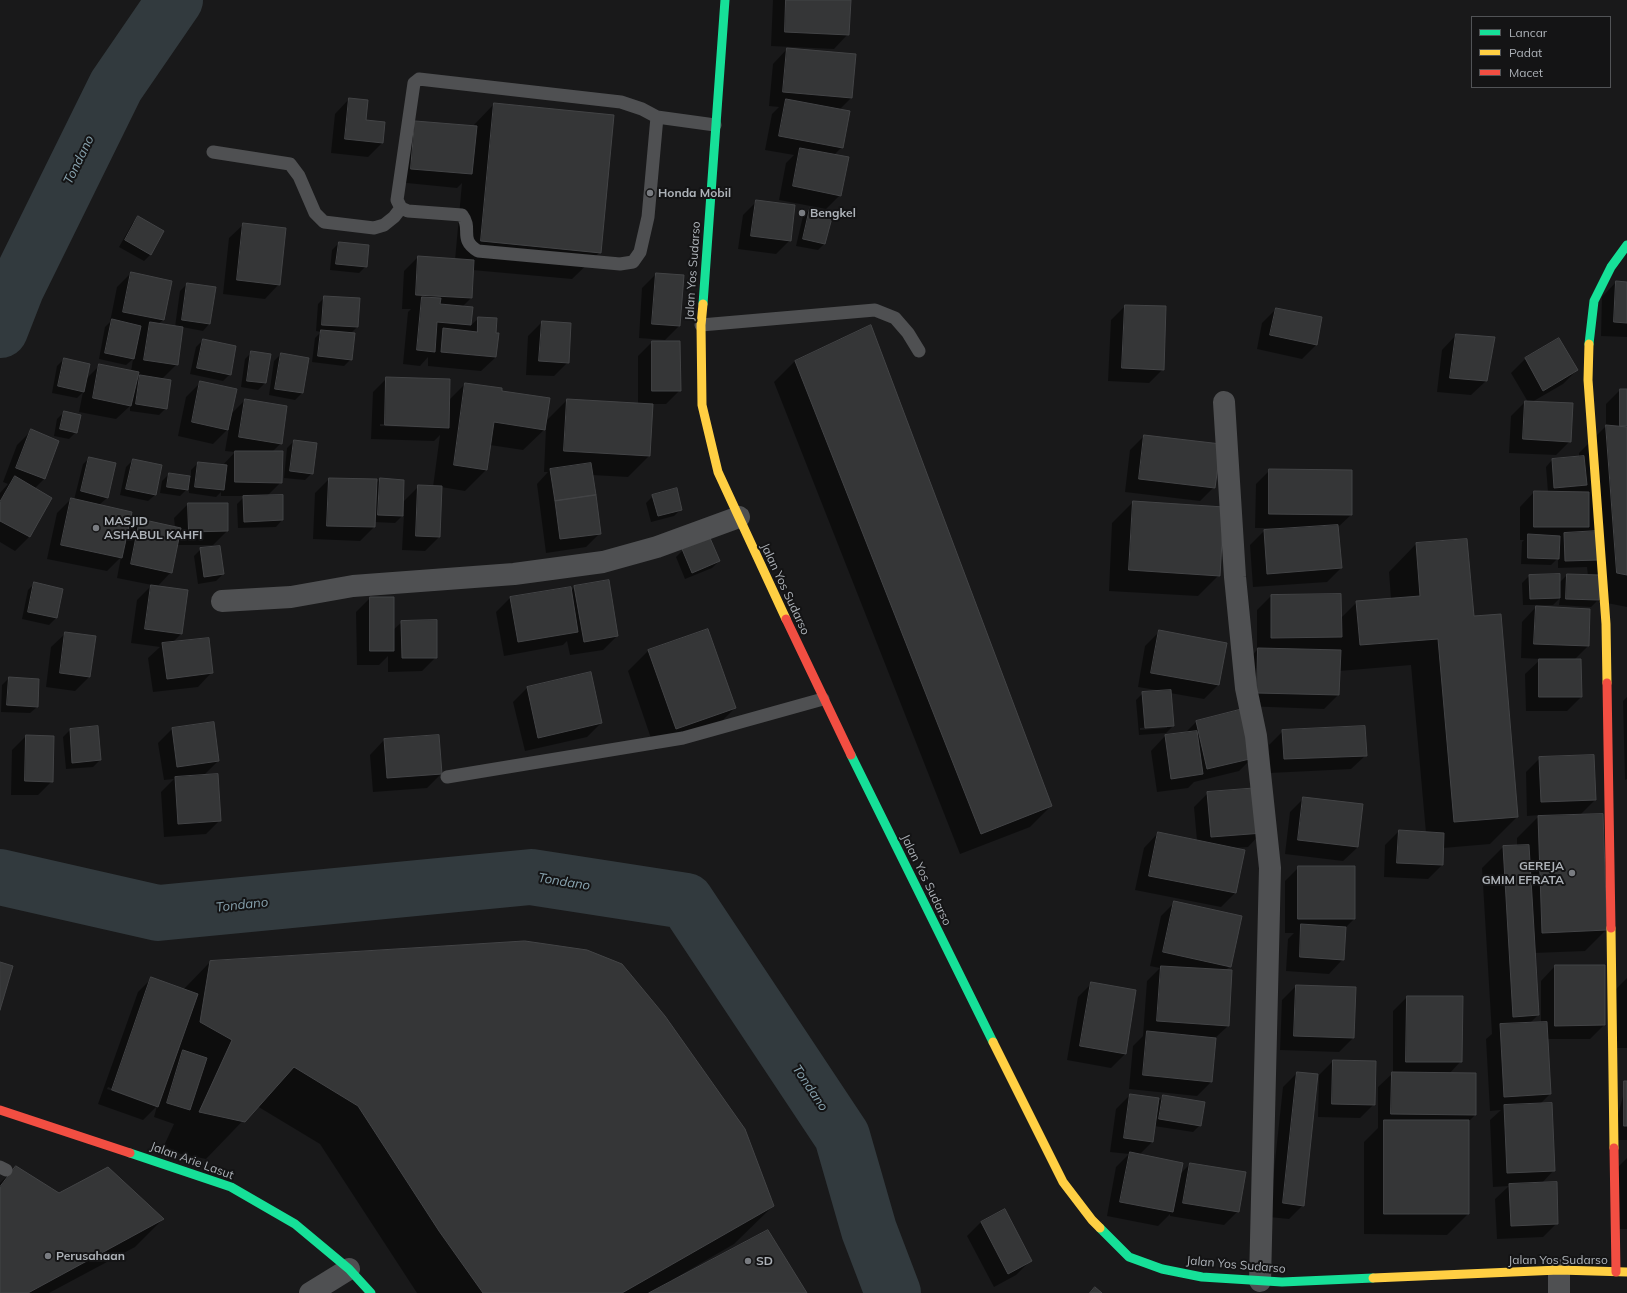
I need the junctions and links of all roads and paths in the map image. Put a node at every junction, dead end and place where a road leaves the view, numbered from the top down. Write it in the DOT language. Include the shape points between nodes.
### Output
graph roads {
  1 [pos="725,0"];
  2 [pos="657,117"];
  3 [pos="716,125"];
  4 [pos="213,152"];
  5 [pos="401,208"];
  6 [pos="1627,245"];
  7 [pos="701,325"];
  8 [pos="919,351"];
  9 [pos="1224,402"];
  10 [pos="739,517"];
  11 [pos="222,601"];
  12 [pos="823,699"];
  13 [pos="447,778"];
  14 [pos="0,1110"];
  15 [pos="349,1269"];
  16 [pos="1559,1270"];
  17 [pos="1616,1272"];
  18 [pos="1627,1272"];
  19 [pos="1260,1281"];
  20 [pos="1282,1287"];
  21 [pos="310,1293"];
  22 [pos="371,1293"];
  23 [pos="1559,1293"];
  1 -- 3 [label="main road, Jalan Yos Sudarso"];
  2 -- 3 [label="lane"];
  2 -- 5 [label="lane" via="621,102 419,79 414,84 397,200"];
  2 -- 5 [label="lane" via="648,217 640,252 633,262 620,264 478,251 470,247 467,241 466,220 462,215 408,211"];
  3 -- 7 [label="main road, Jalan Yos Sudarso"];
  4 -- 5 [label="lane" via="290,164 299,176 315,213 324,222 374,228 384,225"];
  6 -- 17 [label="main road" via="1611,267 1594,301 1589,340 1588,380 1606,624"];
  7 -- 8 [label="lane" via="875,310 895,318"];
  7 -- 10 [label="main road, Jalan Yos Sudarso" via="702,405 718,472"];
  9 -- 19 [label="street" via="1235,577 1246,688 1256,736 1270,868"];
  10 -- 11 [label="street" via="657,547 603,562 514,574 361,585 291,597"];
  10 -- 12 [label="main road, Jalan Yos Sudarso"];
  12 -- 13 [label="lane" via="684,738"];
  12 -- 19 [label="main road, Jalan Yos Sudarso" via="1063,1182 1092,1220 1129,1256 1162,1269 1196,1276"];
  14 -- 15 [label="main road, Jalan Arie Lasut" via="231,1187 295,1224"];
  15 -- 21 [label="street"];
  15 -- 22 [label="main road, Jalan Arie Lasut"];
  16 -- 17 [label="main road, Jalan Yos Sudarso"];
  16 -- 20 [label="main road, Jalan Yos Sudarso"];
  16 -- 23 [label="street"];
  17 -- 18 [label="main road, Jalan Yos Sudarso"];
  19 -- 20 [label="main road, Jalan Yos Sudarso"];
}
